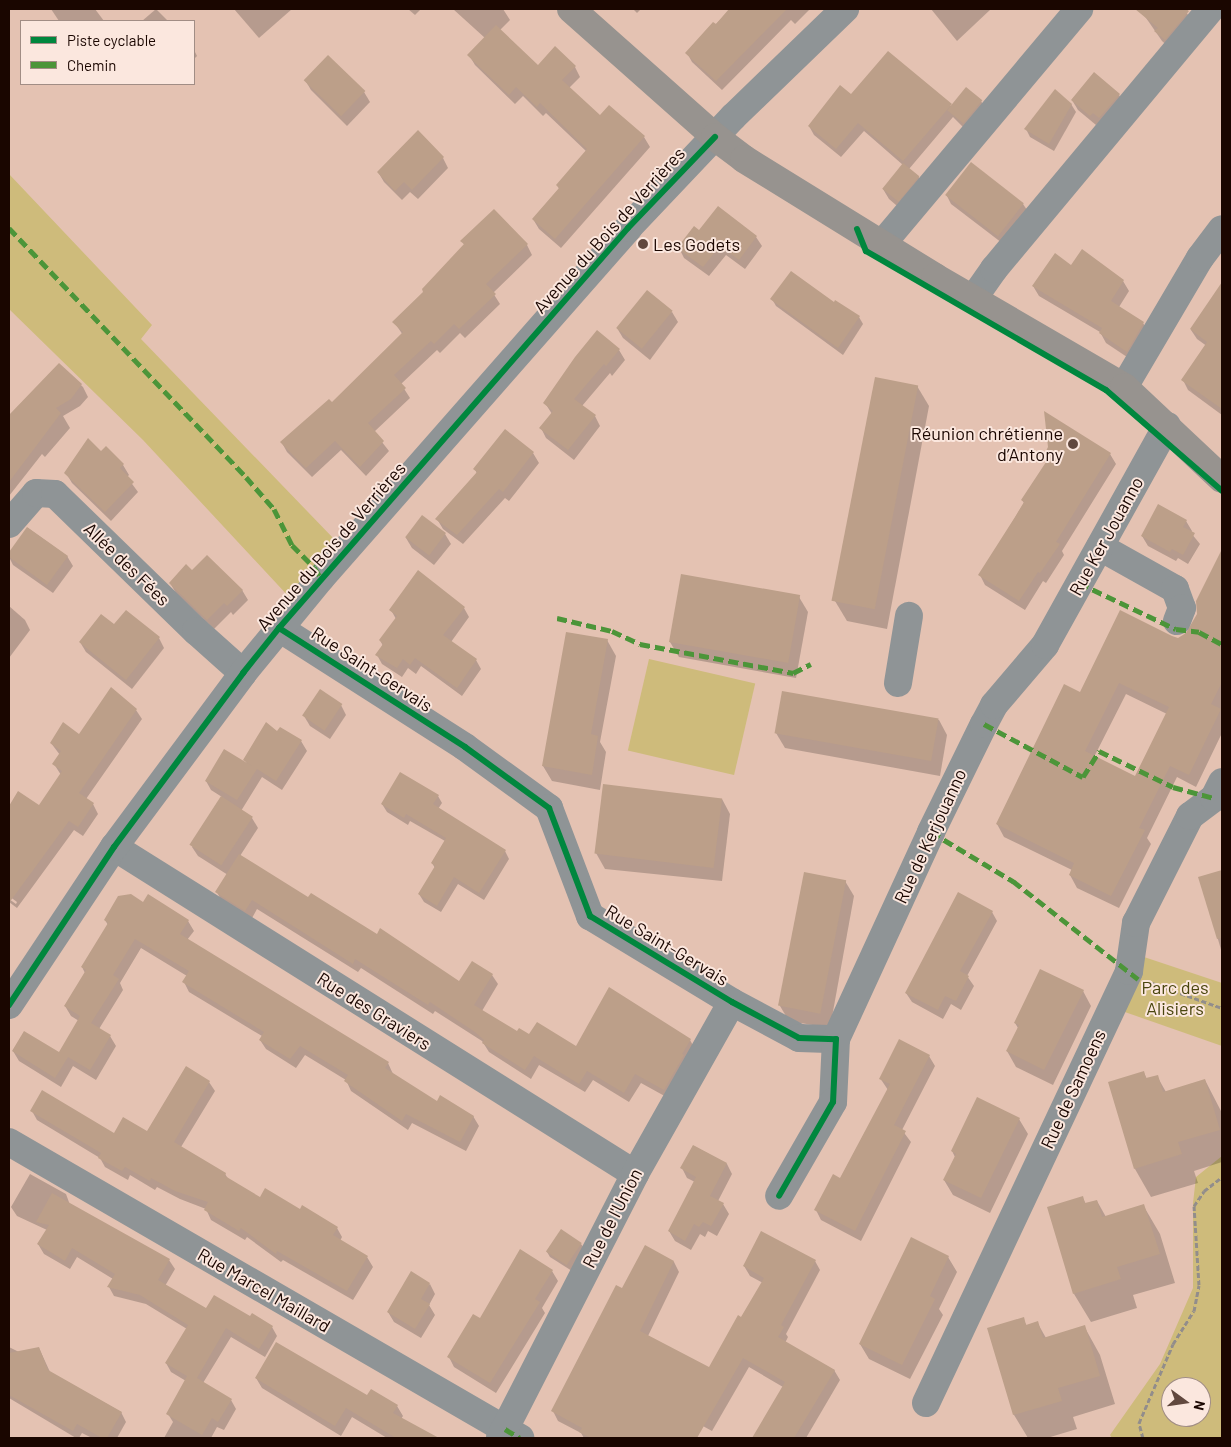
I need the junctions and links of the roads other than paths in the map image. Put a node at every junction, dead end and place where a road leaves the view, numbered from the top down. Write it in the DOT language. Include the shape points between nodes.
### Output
graph roads {
  1 [pos="571,9"];
  2 [pos="845,9"];
  3 [pos="1079,9"];
  4 [pos="1212,9"];
  5 [pos="715,137"];
  6 [pos="1222,229"];
  7 [pos="882,244"];
  8 [pos="973,299"];
  9 [pos="1124,387"];
  10 [pos="1167,426"];
  11 [pos="1222,479"];
  12 [pos="9,524"];
  13 [pos="1100,547"];
  14 [pos="910,616"];
  15 [pos="1177,621"];
  16 [pos="279,628"];
  17 [pos="1045,645"];
  18 [pos="243,673"];
  19 [pos="898,683"];
  20 [pos="1222,782"];
  21 [pos="114,847"];
  22 [pos="732,1002"];
  23 [pos="9,1005"];
  24 [pos="836,1039"];
  25 [pos="9,1142"];
  26 [pos="635,1174"];
  27 [pos="779,1196"];
  28 [pos="926,1402"];
  29 [pos="508,1435"];
  1 -- 5 [label="main road"];
  2 -- 5 [label="street, Avenue du Bois de Verrières"];
  3 -- 7 [label="street"];
  4 -- 8 [label="street" via="994,269"];
  5 -- 7 [label="main road" via="767,174"];
  5 -- 16 [label="street, Avenue du Bois de Verrières" via="628,228"];
  6 -- 9 [label="street" via="1200,258"];
  7 -- 8 [label="main road"];
  8 -- 9 [label="main road"];
  9 -- 10 [label="main road"];
  10 -- 11 [label="main road"];
  10 -- 13 [label="street, Rue Ker Jouanno"];
  12 -- 18 [label="street, Allée des Fées" via="36,493 55,494"];
  13 -- 15 [label="street" via="1175,589 1182,608"];
  13 -- 17 [label="street, Rue Ker Jouanno"];
  14 -- 19 [label="street"];
  16 -- 18 [label="street, Avenue du Bois de Verrières"];
  16 -- 22 [label="street, Rue Saint-Gervais" via="465,747 549,808 590,916"];
  17 -- 24 [label="street, Rue de Kerjouanno" via="994,705 931,832"];
  18 -- 21 [label="street, Avenue du Bois de Verrières"];
  20 -- 28 [label="street, Rue de Samoens" via="1214,798 1190,816 1136,923 1129,971"];
  21 -- 23 [label="street, Avenue du Bois de Verrières"];
  21 -- 26 [label="street, Rue des Graviers"];
  22 -- 24 [label="street, Rue Saint-Gervais" via="799,1038"];
  22 -- 26 [label="street, Rue de l'Union"];
  24 -- 27 [label="street" via="833,1102"];
  25 -- 29 [label="street, Rue Marcel Maillard"];
  26 -- 29 [label="street, Rue de l'Union"];
}
